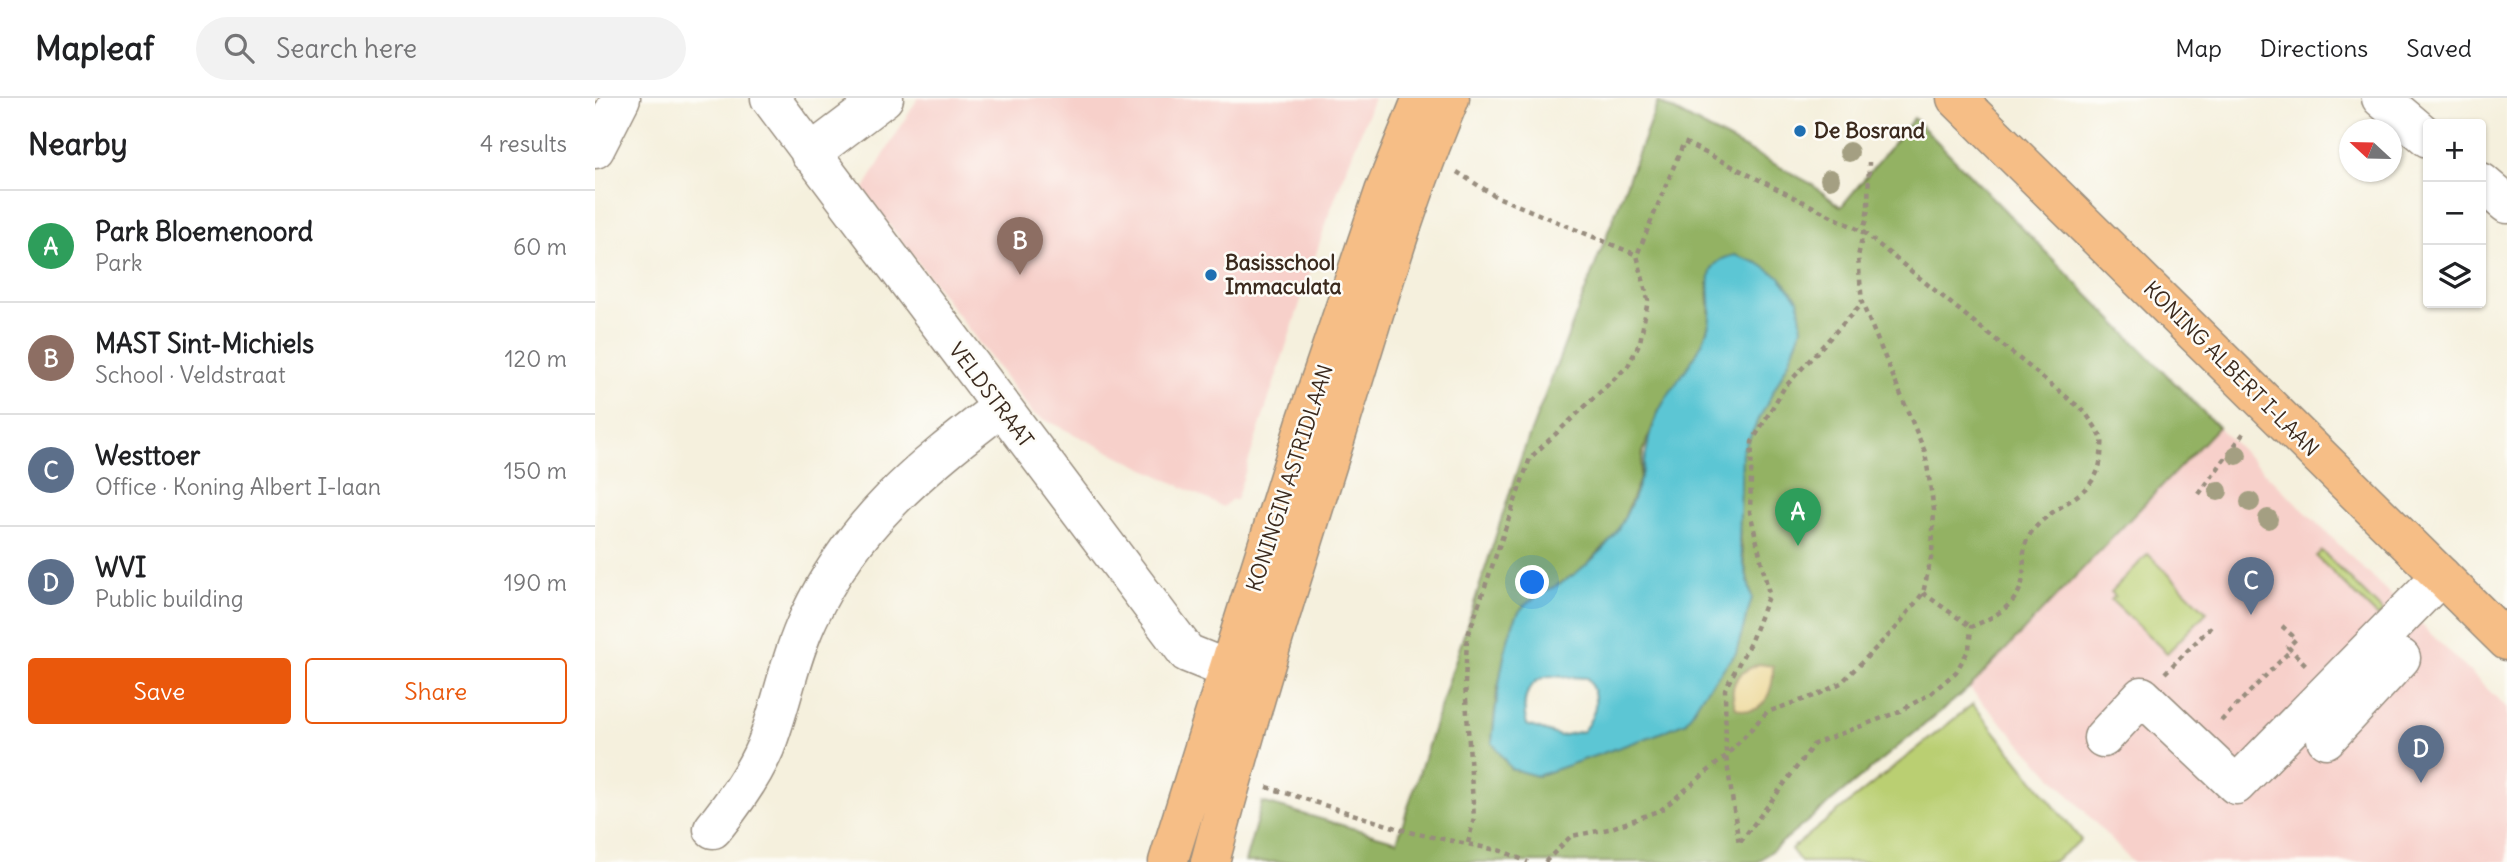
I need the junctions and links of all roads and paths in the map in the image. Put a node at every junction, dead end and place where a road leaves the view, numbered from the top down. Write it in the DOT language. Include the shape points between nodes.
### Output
graph roads {
  1 [pos="621,98"];
  2 [pos="770,98"];
  3 [pos="884,98"];
  4 [pos="1422,98"];
  5 [pos="1450,98"];
  6 [pos="1956,98"];
  7 [pos="2381,98"];
  8 [pos="2423,134"];
  9 [pos="595,149"];
  10 [pos="810,154"];
  11 [pos="1869,162"];
  12 [pos="1454,170"];
  13 [pos="2486,186"];
  14 [pos="2507,204"];
  15 [pos="1863,232"];
  16 [pos="1637,255"];
  17 [pos="1862,303"];
  18 [pos="2269,406"];
  19 [pos="1000,408"];
  20 [pos="2199,494"];
  21 [pos="2441,576"];
  22 [pos="1923,593"];
  23 [pos="2282,626"];
  24 [pos="1972,627"];
  25 [pos="2214,632"];
  26 [pos="2507,641"];
  27 [pos="2291,650"];
  28 [pos="2401,658"];
  29 [pos="1229,670"];
  30 [pos="2330,688"];
  31 [pos="2142,696"];
  32 [pos="2103,738"];
  33 [pos="2326,740"];
  34 [pos="2195,747"];
  35 [pos="1726,756"];
  36 [pos="1265,787"];
  37 [pos="713,829"];
  38 [pos="1468,843"];
  39 [pos="1168,862"];
  40 [pos="1210,862"];
  41 [pos="1528,862"];
  42 [pos="1545,862"];
  1 -- 9 [label="street"];
  2 -- 10 [label="street, VELDSTRAAT"];
  3 -- 10 [label="street"];
  4 -- 29 [label="main road, KONINGIN ASTRIDLAAN" via="1384,192 1306,422"];
  5 -- 40 [label="main road, KONINGIN ASTRIDLAAN" via="1410,201 1377,306 1247,722"];
  6 -- 18 [label="main road, KONING ALBERT I-LAAN"];
  7 -- 8 [label="street"];
  10 -- 19 [label="street, VELDSTRAAT"];
  11 -- 15 [label="path"];
  12 -- 16 [label="path" via="1495,196"];
  13 -- 14 [label="street"];
  15 -- 16 [label="path" via="1684,142"];
  15 -- 17 [label="path" via="1858,257"];
  15 -- 24 [label="path" via="2085,412 2102,440 2100,468 2086,491 2042,518 2028,538 2022,557 2023,579 2014,601"];
  16 -- 38 [label="path" via="1648,300 1640,342 1627,366 1530,458 1467,638 1465,684 1473,818"];
  17 -- 22 [label="path" via="1925,452 1934,510 1932,554"];
  17 -- 35 [label="path" via="1784,388 1752,442 1750,512 1769,594 1725,689"];
  18 -- 20 [label="path" via="2234,443"];
  18 -- 21 [label="main road, KONING ALBERT I-LAAN"];
  19 -- 29 [label="street, VELDSTRAAT" via="1187,653"];
  19 -- 37 [label="street" via="891,497 850,546 808,619 764,750"];
  21 -- 26 [label="main road, KONING ALBERT I-LAAN"];
  21 -- 30 [label="street"];
  22 -- 24 [label="path"];
  22 -- 35 [label="path" via="1896,628 1841,683 1767,712"];
  23 -- 27 [label="path" via="2296,639 2288,647"];
  24 -- 35 [label="path" via="1969,649 1956,672 1930,694 1898,712 1814,744 1739,844"];
  25 -- 31 [label="path" via="2210,628"];
  27 -- 30 [label="path"];
  27 -- 34 [label="path"];
  28 -- 33 [label="street"];
  29 -- 39 [label="main road, KONINGIN ASTRIDLAAN"];
  30 -- 34 [label="street" via="2236,785"];
  31 -- 32 [label="street"];
  31 -- 34 [label="street"];
  35 -- 42 [label="path" via="1661,810 1571,836"];
  36 -- 38 [label="path" via="1413,833"];
  38 -- 41 [label="path" via="1502,850"];
}
